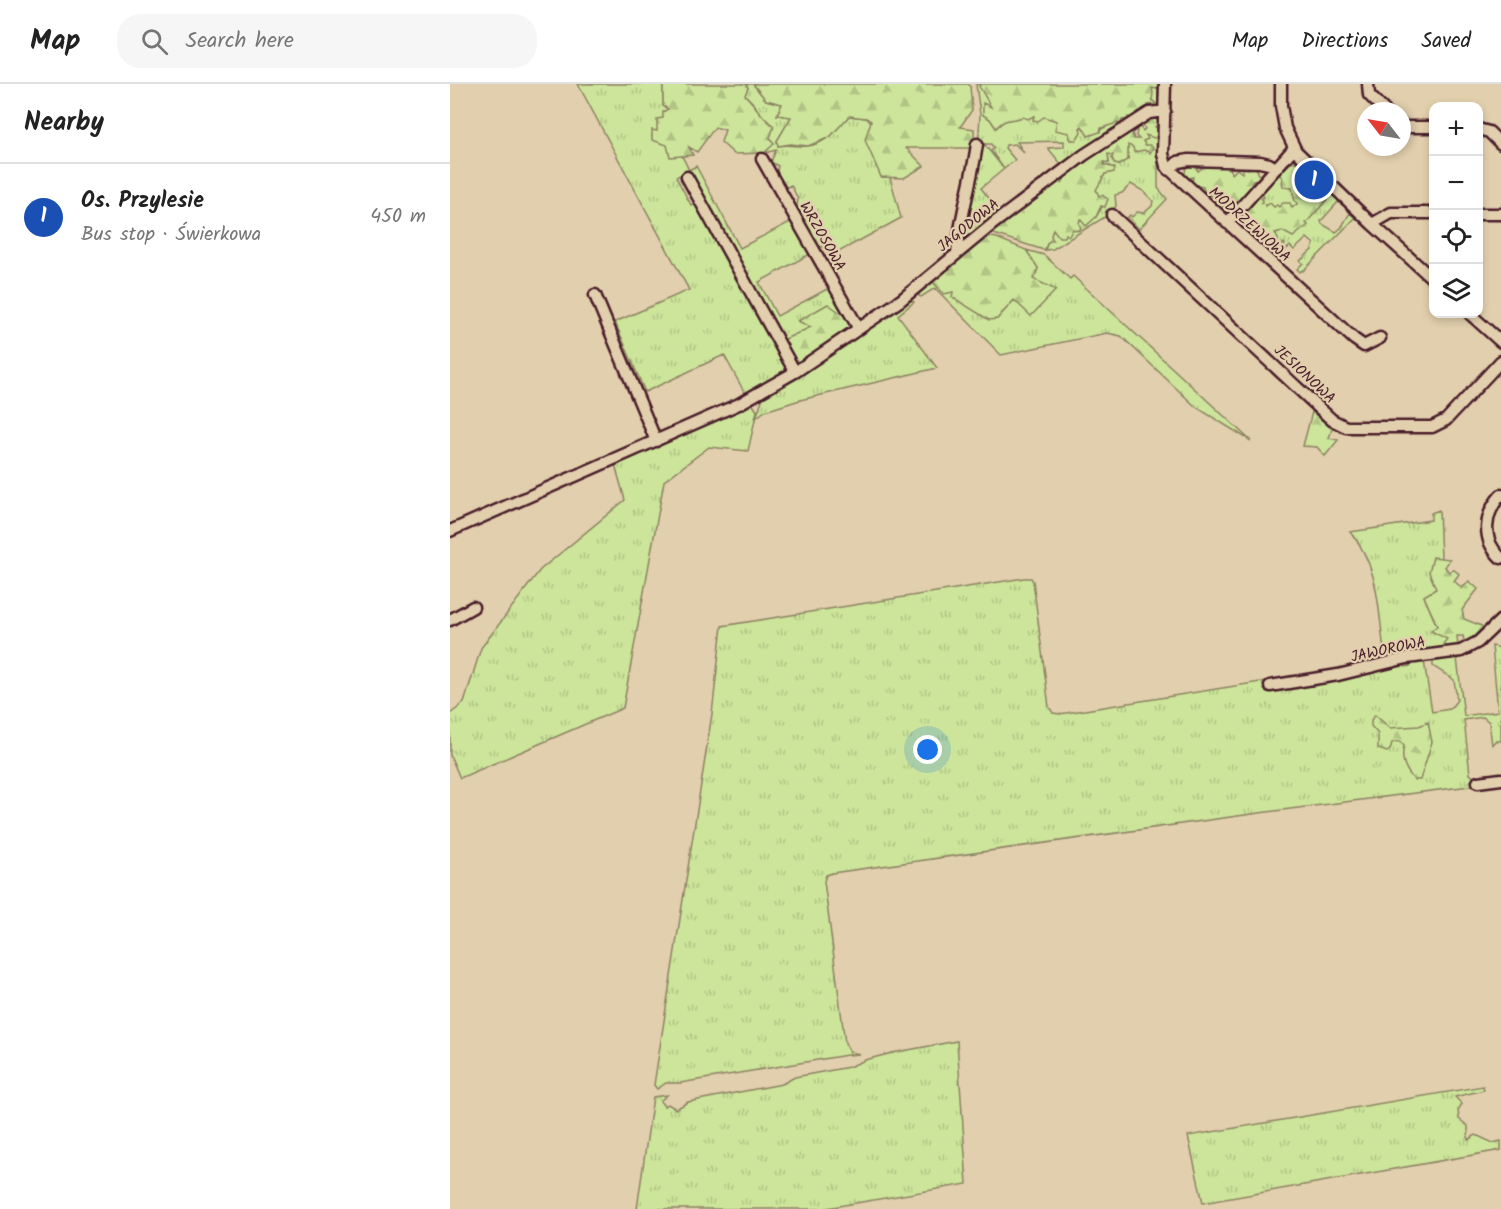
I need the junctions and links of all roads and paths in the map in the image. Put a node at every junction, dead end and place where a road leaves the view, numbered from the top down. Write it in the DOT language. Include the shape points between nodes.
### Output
graph roads {
  1 [pos="1165,84"];
  2 [pos="1281,84"];
  3 [pos="1368,84"];
  4 [pos="1376,102"];
  5 [pos="1165,111"];
  6 [pos="1411,127"];
  7 [pos="1429,127"];
  8 [pos="1483,130"];
  9 [pos="977,144"];
  10 [pos="1501,144"];
  11 [pos="1294,148"];
  12 [pos="762,159"];
  13 [pos="1276,168"];
  14 [pos="1170,170"];
  15 [pos="687,177"];
  16 [pos="1429,213"];
  17 [pos="1483,213"];
  18 [pos="1501,214"];
  19 [pos="1112,215"];
  20 [pos="1227,222"];
  21 [pos="1372,224"];
  22 [pos="957,253"];
  23 [pos="1429,275"];
  24 [pos="595,295"];
  25 [pos="1474,318"];
  26 [pos="859,328"];
  27 [pos="1380,338"];
  28 [pos="1501,342"];
  29 [pos="1501,361"];
  30 [pos="795,372"];
  31 [pos="656,441"];
  32 [pos="1501,495"];
  33 [pos="450,531"];
  34 [pos="1501,558"];
  35 [pos="473,607"];
  36 [pos="450,620"];
  37 [pos="1501,620"];
  38 [pos="1270,686"];
  39 [pos="1501,779"];
  40 [pos="1478,782"];
  1 -- 5 [label="street"];
  2 -- 11 [label="street" via="1282,117"];
  3 -- 4 [label="street" via="1369,95"];
  5 -- 14 [label="street" via="1163,158"];
  5 -- 22 [label="street, JAGODOWA" via="1149,113 1084,154"];
  6 -- 7 [label="street"];
  8 -- 10 [label="street"];
  9 -- 22 [label="street"];
  11 -- 13 [label="street"];
  11 -- 21 [label="street"];
  12 -- 26 [label="street, WRZOSOWA"];
  13 -- 14 [label="street" via="1260,162 1186,160"];
  13 -- 20 [label="street"];
  14 -- 20 [label="street, MODRZEWIOWA"];
  15 -- 30 [label="street"];
  16 -- 21 [label="street" via="1391,213"];
  17 -- 18 [label="street"];
  19 -- 29 [label="street, JESIONOWA" via="1332,420 1346,427 1432,427 1446,420"];
  20 -- 27 [label="street, MODRZEWIOWA" via="1354,339 1364,346"];
  21 -- 23 [label="street"];
  22 -- 26 [label="street, JAGODOWA" via="901,300"];
  24 -- 31 [label="street"];
  25 -- 28 [label="street"];
  26 -- 30 [label="street, JAGODOWA"];
  30 -- 31 [label="street, JAGODOWA" via="740,404"];
  31 -- 33 [label="street, JAGODOWA"];
  32 -- 34 [label="street" via="1488,514 1488,534 1491,549"];
  35 -- 36 [label="street"];
  37 -- 38 [label="street, JAWOROWA" via="1478,642 1461,651"];
  39 -- 40 [label="street"];
}
